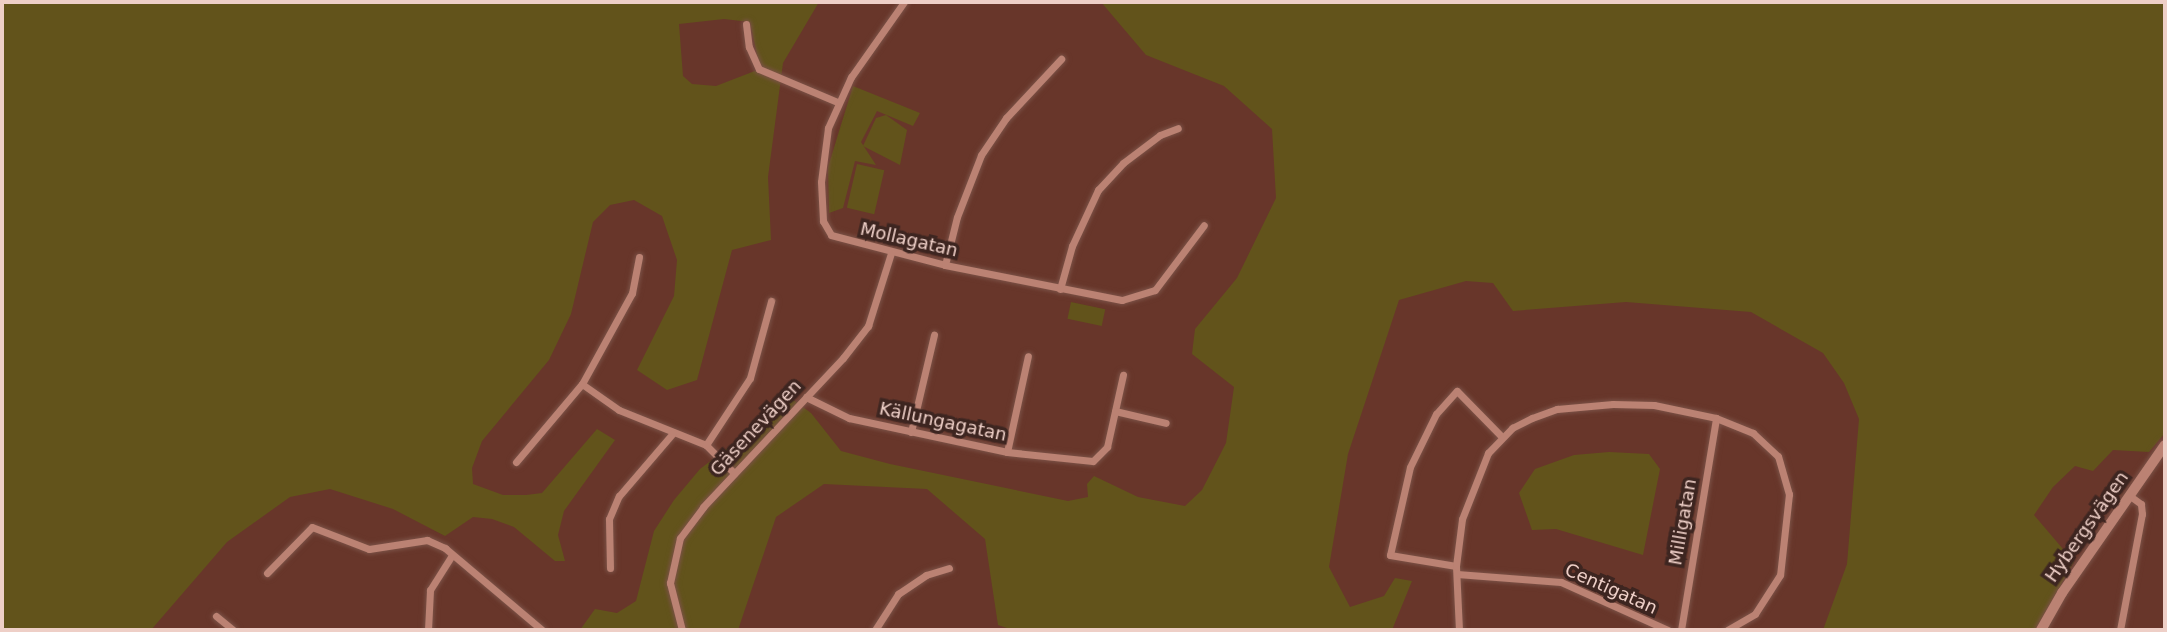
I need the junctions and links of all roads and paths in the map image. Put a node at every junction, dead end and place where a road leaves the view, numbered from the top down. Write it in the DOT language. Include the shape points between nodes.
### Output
graph roads {
  1 [pos="904,2"];
  2 [pos="746,24"];
  3 [pos="1061,59"];
  4 [pos="837,102"];
  5 [pos="1178,128"];
  6 [pos="1204,225"];
  7 [pos="891,253"];
  8 [pos="639,257"];
  9 [pos="945,265"];
  10 [pos="1060,289"];
  11 [pos="771,300"];
  12 [pos="934,334"];
  13 [pos="1028,356"];
  14 [pos="1123,375"];
  15 [pos="582,384"];
  16 [pos="806,397"];
  17 [pos="1115,411"];
  18 [pos="1716,418"];
  19 [pos="1166,423"];
  20 [pos="911,432"];
  21 [pos="673,433"];
  22 [pos="1502,437"];
  23 [pos="706,445"];
  24 [pos="2165,445"];
  25 [pos="1007,452"];
  26 [pos="516,462"];
  27 [pos="734,473"];
  28 [pos="2130,496"];
  29 [pos="452,555"];
  30 [pos="610,568"];
  31 [pos="949,568"];
  32 [pos="1457,570"];
  33 [pos="267,573"];
  34 [pos="216,616"];
  35 [pos="233,630"];
  36 [pos="428,630"];
  37 [pos="541,630"];
  38 [pos="682,630"];
  39 [pos="875,630"];
  40 [pos="1459,630"];
  41 [pos="1668,630"];
  42 [pos="1681,630"];
  43 [pos="1727,630"];
  44 [pos="2041,630"];
  45 [pos="2120,630"];
  1 -- 4 [label="street, Mollagatan"];
  2 -- 4 [label="street" via="749,47 759,69"];
  3 -- 9 [label="street" via="1017,105 981,155 960,205"];
  4 -- 7 [label="street, Mollagatan" via="822,149 822,221 837,239"];
  5 -- 10 [label="street" via="1160,135 1123,163 1098,190 1072,246"];
  6 -- 10 [label="street, Mollagatan" via="1165,279 1146,295 1122,300"];
  7 -- 9 [label="street, Mollagatan"];
  7 -- 16 [label="street, Gäsenevägen" via="868,326"];
  8 -- 15 [label="street" via="632,293"];
  9 -- 10 [label="street, Mollagatan"];
  11 -- 23 [label="street" via="750,377"];
  12 -- 20 [label="street"];
  13 -- 25 [label="street"];
  14 -- 17 [label="street"];
  15 -- 21 [label="street" via="619,410"];
  15 -- 26 [label="street"];
  16 -- 20 [label="street, Källungagatan" via="836,415"];
  16 -- 27 [label="street, Gäsenevägen"];
  17 -- 19 [label="street"];
  17 -- 25 [label="street, Källungagatan" via="1104,453 1093,461"];
  18 -- 22 [label="street" via="1654,405 1583,406 1532,418"];
  18 -- 42 [label="street, Milligatan"];
  18 -- 43 [label="street" via="1762,439 1778,456 1789,494 1786,542 1776,583 1755,614"];
  20 -- 25 [label="street, Källungagatan"];
  21 -- 23 [label="street"];
  21 -- 30 [label="street" via="619,496 609,519"];
  22 -- 32 [label="street" via="1469,491"];
  22 -- 32 [label="street, Centigatan" via="1457,391 1436,414 1410,467 1390,555"];
  23 -- 27 [label="street"];
  24 -- 28 [label="street, Hybergsvägen"];
  27 -- 38 [label="street, Gäsenevägen" via="691,522 674,553 670,583"];
  28 -- 44 [label="street, Hybergsvägen"];
  28 -- 45 [label="street" via="2141,504 2142,514"];
  29 -- 33 [label="street" via="428,540 383,548 357,547 324,528 312,527"];
  29 -- 36 [label="street" via="430,590"];
  29 -- 37 [label="street"];
  31 -- 39 [label="street" via="926,575 898,594"];
  32 -- 40 [label="street"];
  32 -- 41 [label="street, Centigatan" via="1561,582"];
  34 -- 35 [label="street"];
}
